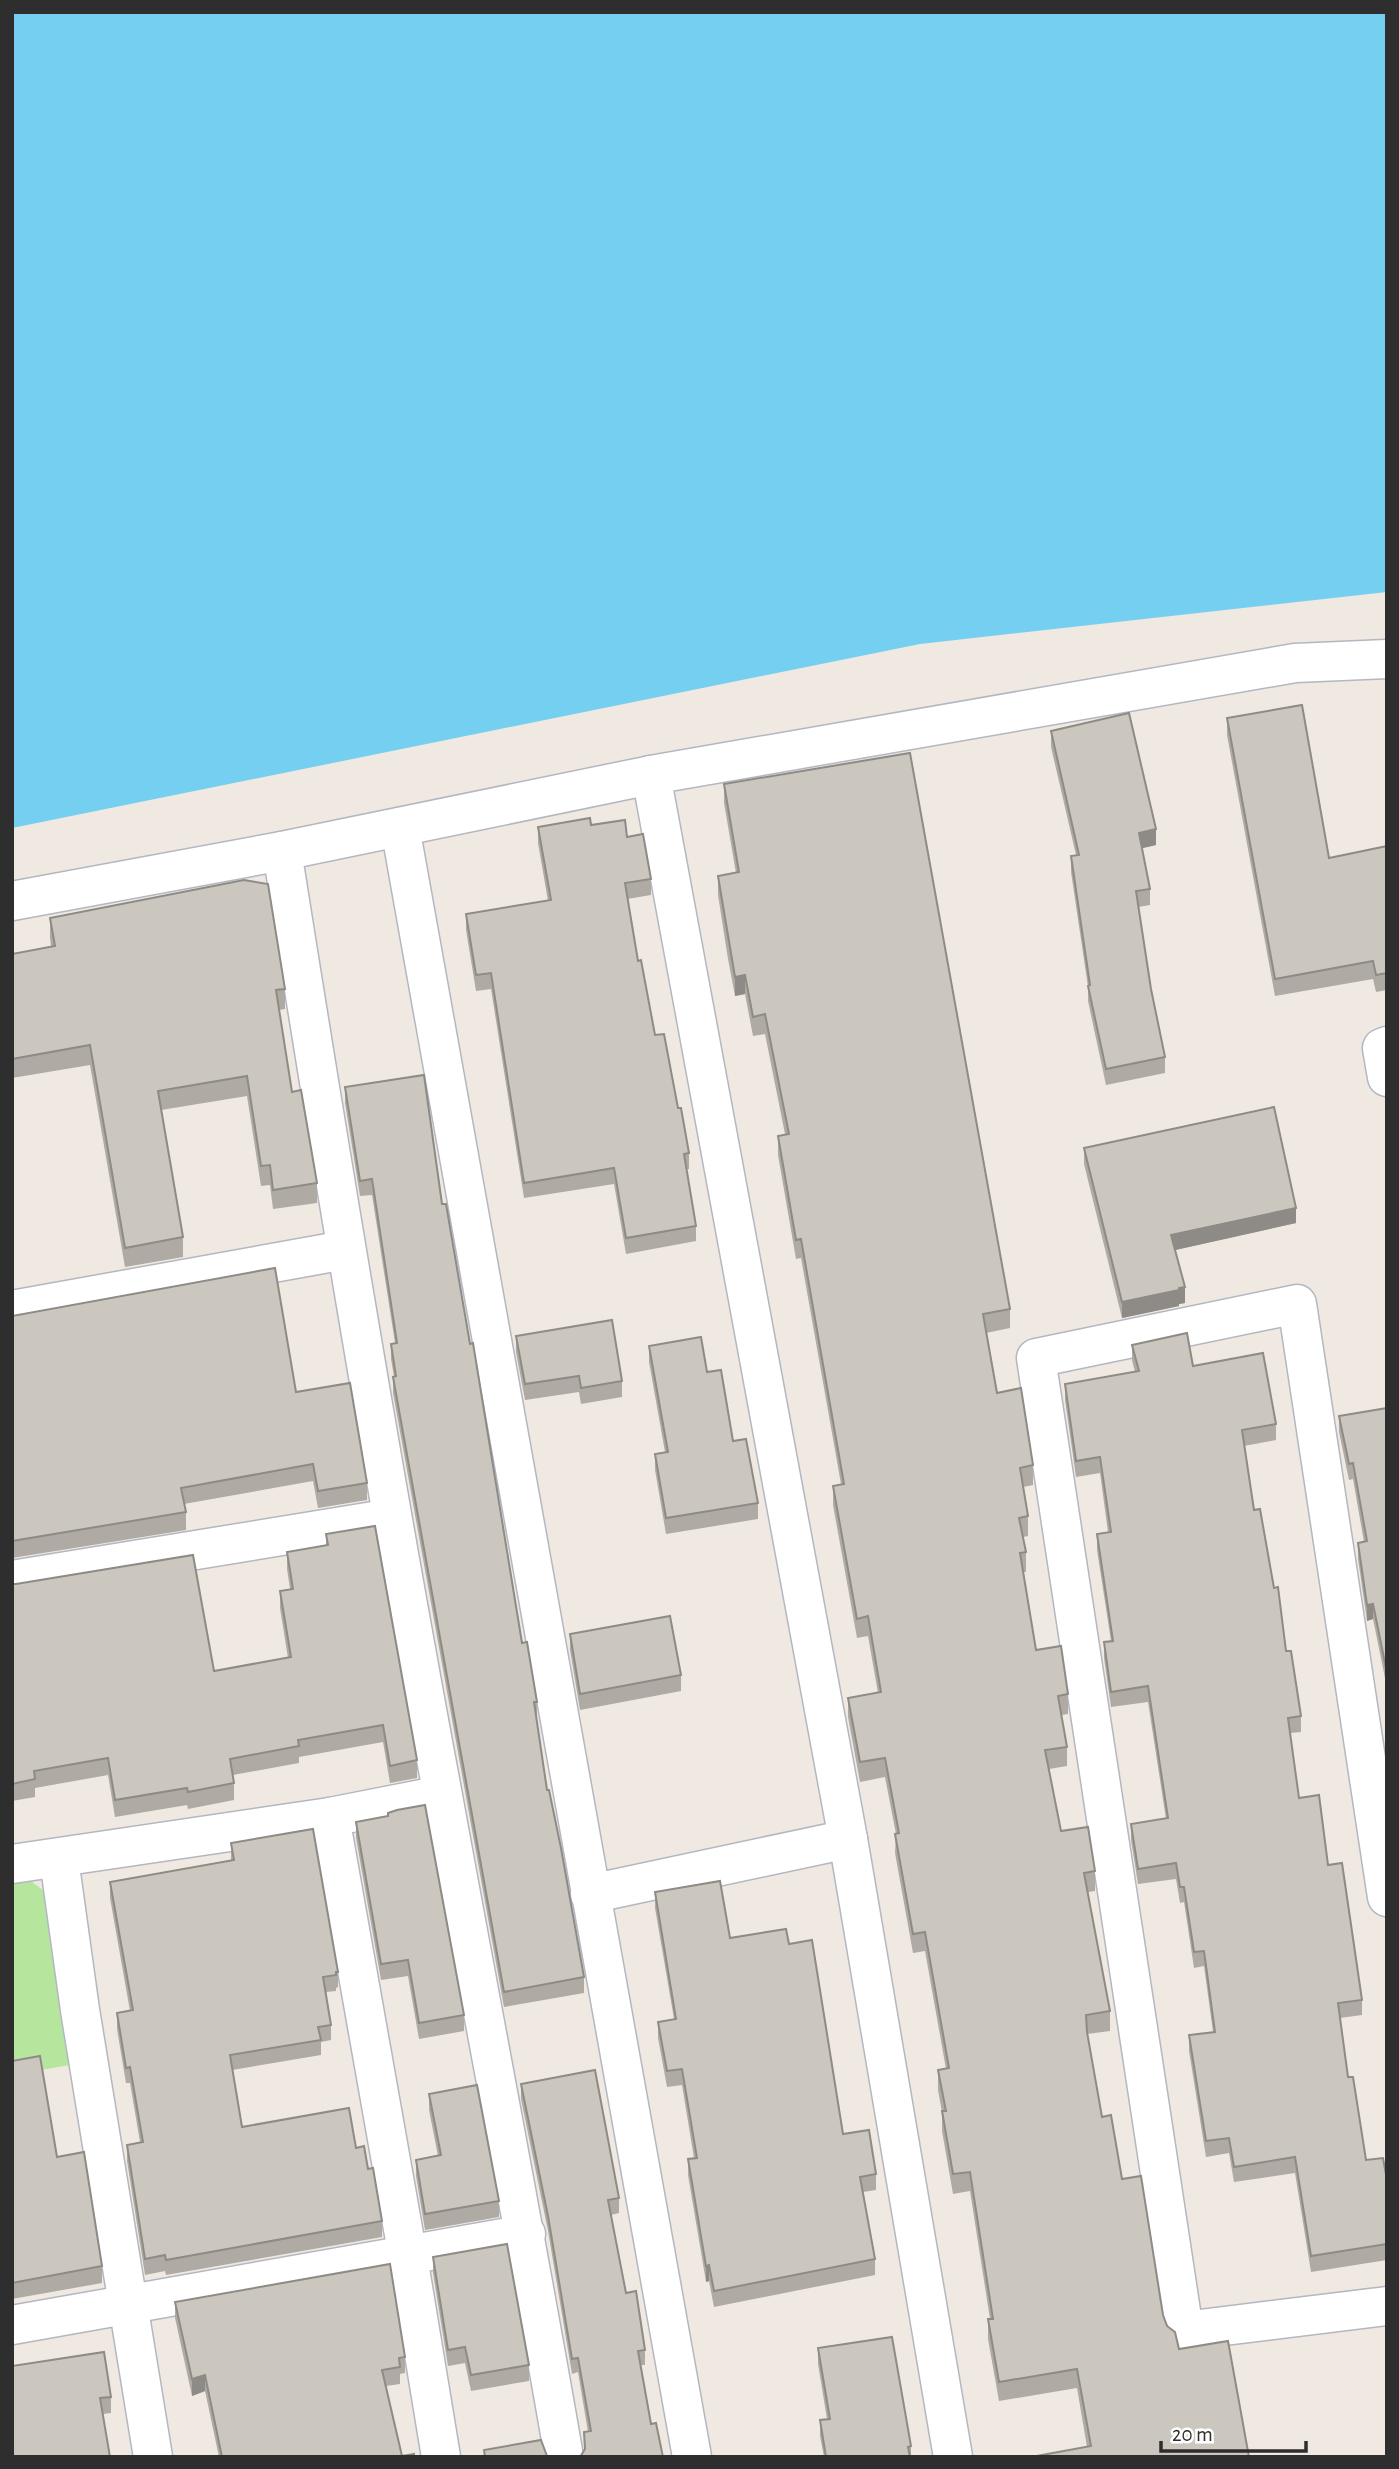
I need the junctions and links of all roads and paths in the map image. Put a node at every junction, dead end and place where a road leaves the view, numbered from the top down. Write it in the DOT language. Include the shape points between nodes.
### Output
graph roads {
  1 [pos="1387,659"];
  2 [pos="651,775"];
  3 [pos="400,827"];
  4 [pos="282,851"];
  5 [pos="12,901"];
  6 [pos="1387,1046"];
  7 [pos="1387,1077"];
  8 [pos="345,1250"];
  9 [pos="12,1310"];
  10 [pos="393,1518"];
  11 [pos="12,1580"];
  12 [pos="442,1795"];
  13 [pos="330,1817"];
  14 [pos="848,1839"];
  15 [pos="59,1859"];
  16 [pos="12,1864"];
  17 [pos="590,1894"];
  18 [pos="1387,1897"];
  19 [pos="526,2234"];
  20 [pos="408,2257"];
  21 [pos="127,2305"];
  22 [pos="1387,2306"];
  23 [pos="12,2325"];
  24 [pos="153,2457"];
  25 [pos="440,2457"];
  26 [pos="564,2457"];
  27 [pos="692,2457"];
  28 [pos="953,2457"];
  1 -- 2 [label="street" via="1294,663"];
  2 -- 3 [label="street"];
  2 -- 14 [label="street"];
  3 -- 4 [label="street"];
  3 -- 17 [label="street"];
  4 -- 5 [label="street"];
  4 -- 8 [label="street"];
  6 -- 7 [label="street" via="1382,1048"];
  8 -- 9 [label="street"];
  8 -- 10 [label="street"];
  10 -- 11 [label="street"];
  10 -- 12 [label="street"];
  12 -- 13 [label="street"];
  12 -- 19 [label="street"];
  13 -- 15 [label="street"];
  13 -- 20 [label="street"];
  14 -- 17 [label="street"];
  14 -- 28 [label="street"];
  15 -- 16 [label="street"];
  15 -- 21 [label="street"];
  17 -- 27 [label="street"];
  18 -- 22 [label="street" via="1297,1304 1036,1358 1184,2331"];
  19 -- 20 [label="street"];
  19 -- 26 [label="street"];
  20 -- 21 [label="street"];
  20 -- 25 [label="street"];
  21 -- 23 [label="street"];
  21 -- 24 [label="street"];
}
